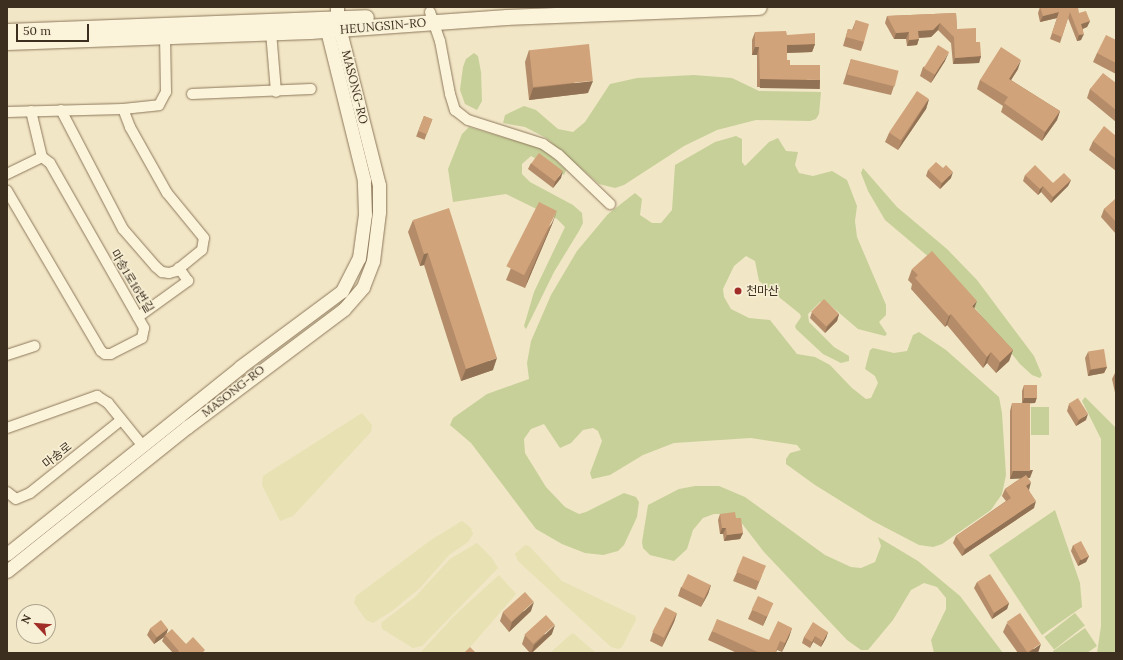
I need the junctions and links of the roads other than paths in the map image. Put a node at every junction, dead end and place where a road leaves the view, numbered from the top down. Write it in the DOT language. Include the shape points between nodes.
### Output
graph roads {
  1 [pos="521,7"];
  2 [pos="759,7"];
  3 [pos="432,17"];
  4 [pos="335,21"];
  5 [pos="7,31"];
  6 [pos="271,32"];
  7 [pos="165,36"];
  8 [pos="7,42"];
  9 [pos="311,89"];
  10 [pos="276,92"];
  11 [pos="192,94"];
  12 [pos="123,109"];
  13 [pos="61,110"];
  14 [pos="31,111"];
  15 [pos="7,112"];
  16 [pos="42,157"];
  17 [pos="7,174"];
  18 [pos="7,191"];
  19 [pos="610,204"];
  20 [pos="180,268"];
  21 [pos="138,317"];
  22 [pos="35,346"];
  23 [pos="7,356"];
  24 [pos="121,420"];
  25 [pos="8,425"];
  26 [pos="142,445"];
  27 [pos="7,492"];
  28 [pos="7,554"];
  29 [pos="8,569"];
  1 -- 3 [label="main road, HEUNGSIN-RO"];
  2 -- 3 [label="main road, HEUNGSIN-RO"];
  3 -- 4 [label="main road, HEUNGSIN-RO"];
  3 -- 19 [label="street" via="455,110 468,120 543,144 559,155"];
  4 -- 5 [label="main road, HEUNGSIN-RO"];
  4 -- 6 [label="main road, HEUNGSIN-RO"];
  4 -- 26 [label="street, MASONG-RO" via="364,180 365,214 359,258 342,291 240,367"];
  4 -- 29 [label="street, MASONG-RO" via="379,185 379,212 373,261 363,287 344,309 187,427"];
  6 -- 7 [label="main road, HEUNGSIN-RO"];
  6 -- 10 [label="street"];
  7 -- 8 [label="main road, HEUNGSIN-RO"];
  7 -- 12 [label="street" via="164,100 152,108"];
  9 -- 10 [label="street"];
  10 -- 11 [label="street"];
  12 -- 13 [label="street"];
  12 -- 20 [label="street, 마송1로16번길" via="167,194 204,238 202,250"];
  13 -- 14 [label="street"];
  13 -- 20 [label="street, 마송1로16번길" via="123,229 162,272 169,273"];
  14 -- 15 [label="street"];
  14 -- 16 [label="street"];
  16 -- 17 [label="street"];
  16 -- 21 [label="street, 마송1로16번길" via="54,168"];
  18 -- 21 [label="street, 마송1로16번길" via="105,354 111,354 142,338 144,328"];
  20 -- 21 [label="street" via="188,281"];
  22 -- 23 [label="street"];
  24 -- 25 [label="street" via="108,403 97,396"];
  24 -- 26 [label="street"];
  24 -- 27 [label="street, 마송로" via="30,493 16,499"];
  26 -- 28 [label="street, MASONG-RO"];
}
